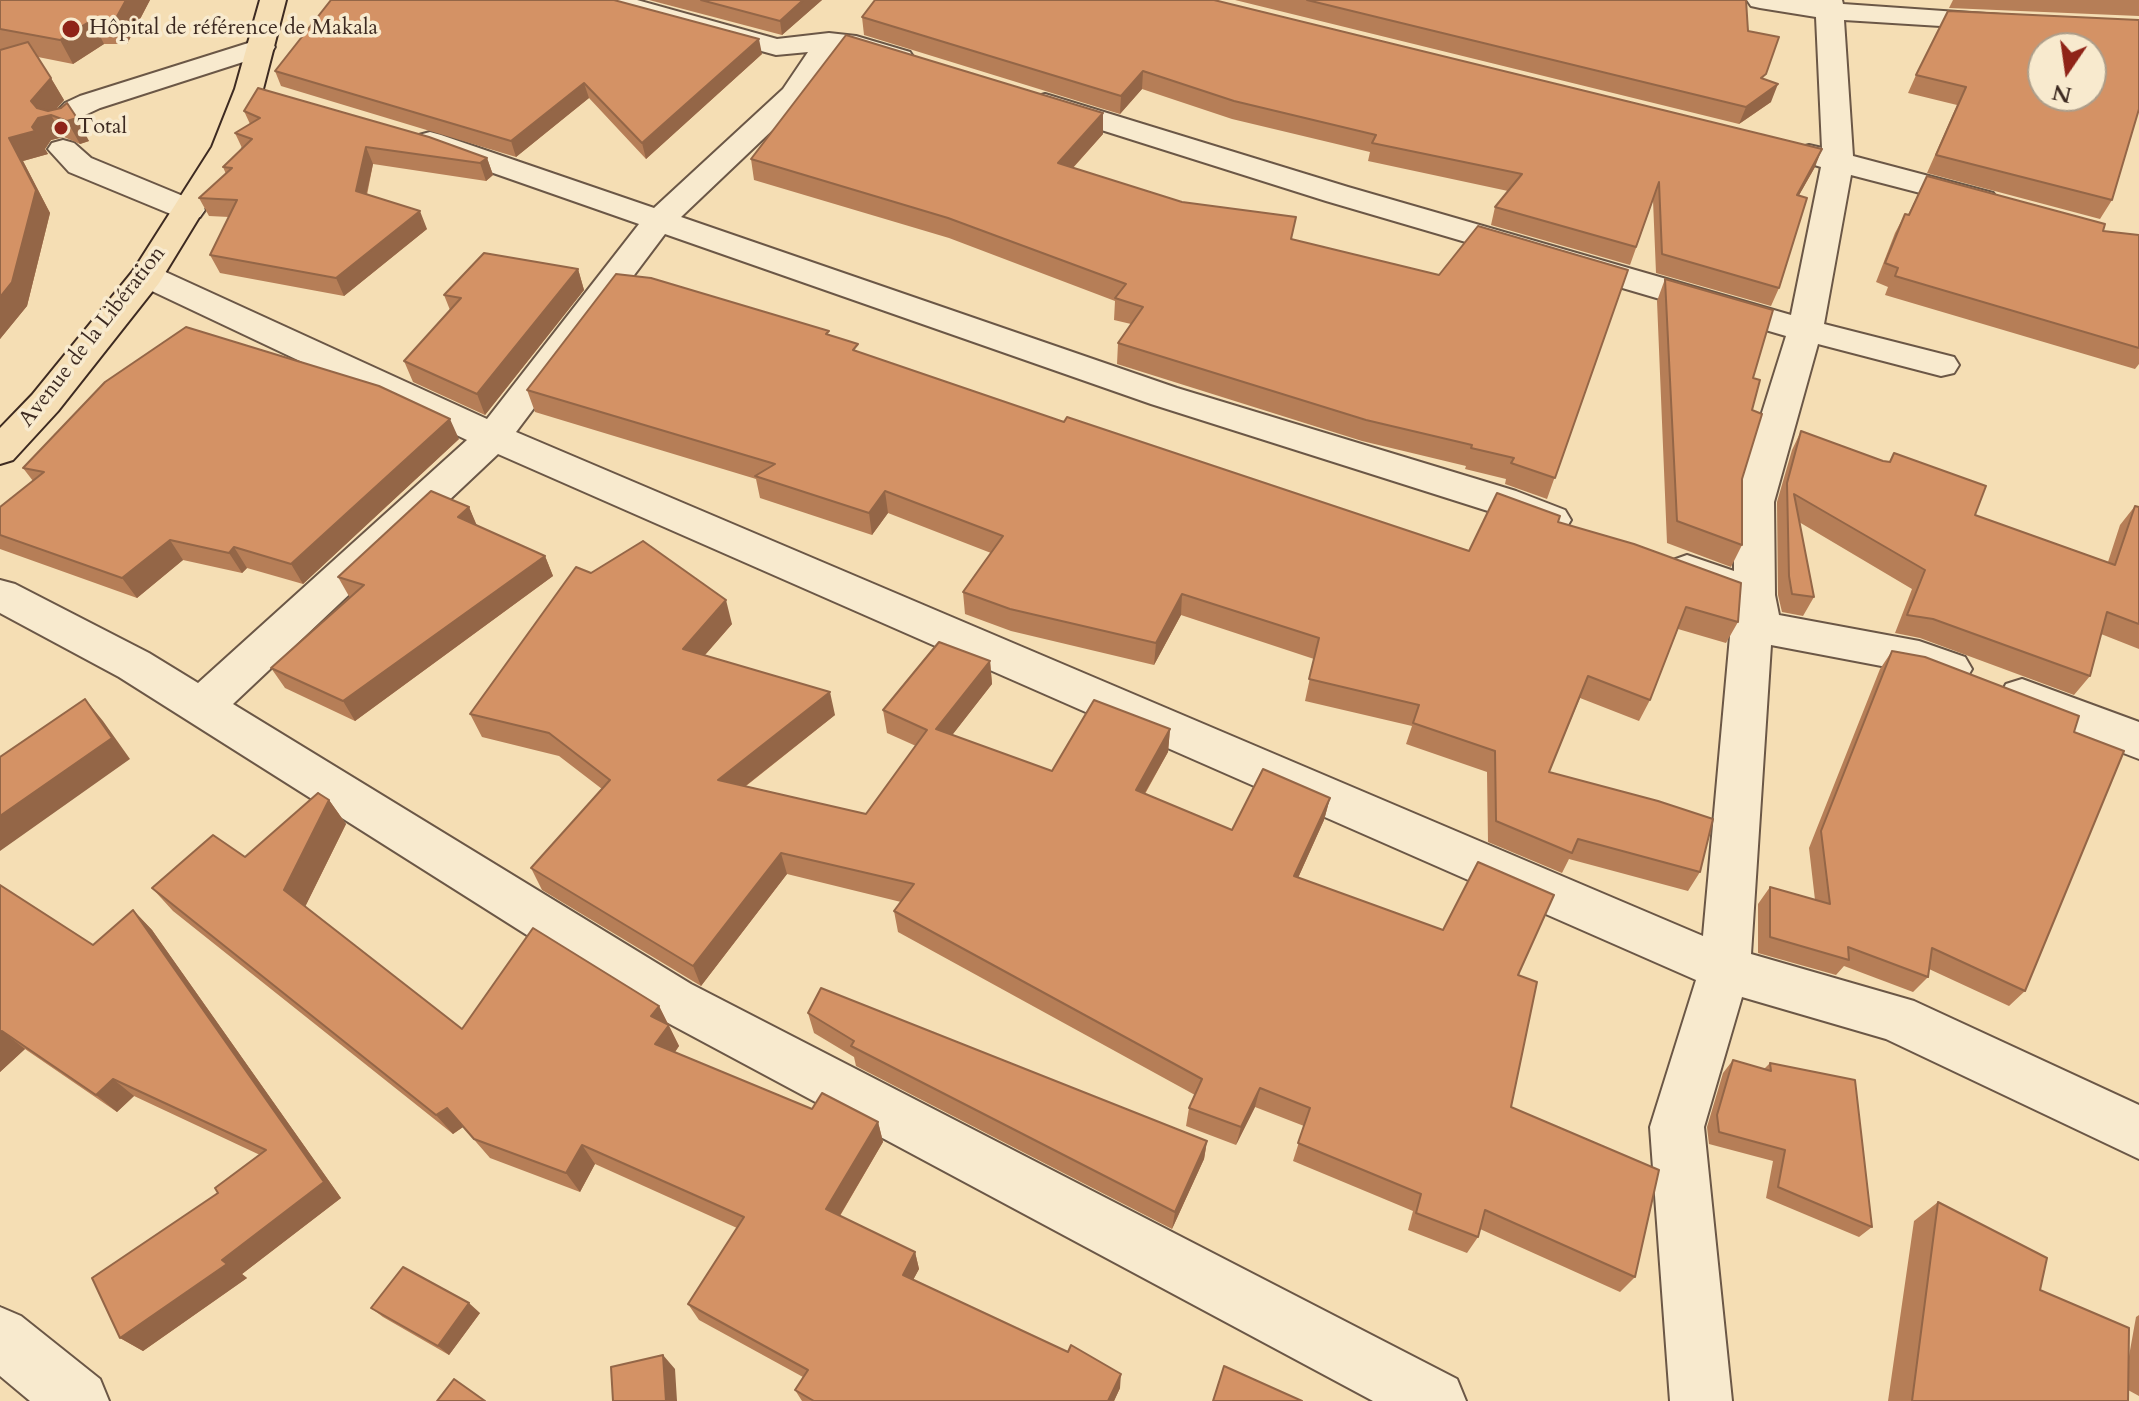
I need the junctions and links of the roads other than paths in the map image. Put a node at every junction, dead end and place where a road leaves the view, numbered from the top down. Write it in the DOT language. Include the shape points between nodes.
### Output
graph roads {
  1 [pos="273,0"];
  2 [pos="607,0"];
  3 [pos="1760,0"];
  4 [pos="1829,6"];
  5 [pos="2029,23"];
  6 [pos="829,41"];
  7 [pos="261,47"];
  8 [pos="932,68"];
  9 [pos="1022,96"];
  10 [pos="401,133"];
  11 [pos="1776,146"];
  12 [pos="1838,161"];
  13 [pos="2003,206"];
  14 [pos="189,210"];
  15 [pos="659,220"];
  16 [pos="147,276"];
  17 [pos="1805,330"];
  18 [pos="1941,365"];
  19 [pos="493,437"];
  20 [pos="0,451"];
  21 [pos="1576,529"];
  22 [pos="1650,557"];
  23 [pos="0,595"];
  24 [pos="1754,595"];
  25 [pos="201,707"];
  26 [pos="2139,741"];
  27 [pos="1725,969"];
  28 [pos="2139,1133"];
  29 [pos="0,1337"];
  30 [pos="78,1401"];
  31 [pos="1435,1401"];
  32 [pos="1701,1401"];
  1 -- 7 [label="highway, Avenue de la Libération"];
  2 -- 6 [label="street" via="776,47"];
  3 -- 4 [label="street"];
  4 -- 5 [label="street"];
  4 -- 12 [label="street"];
  6 -- 8 [label="street"];
  6 -- 15 [label="street" via="793,95"];
  7 -- 14 [label="highway, Avenue de la Libération" via="264,93"];
  7 -- 14 [label="street" via="90,102 75,109 62,136 80,165"];
  9 -- 17 [label="street"];
  10 -- 15 [label="street"];
  11 -- 12 [label="street"];
  12 -- 13 [label="street"];
  12 -- 17 [label="street"];
  14 -- 16 [label="highway, Avenue de la Libération"];
  15 -- 19 [label="street"];
  15 -- 21 [label="street" via="1164,396"];
  16 -- 19 [label="street"];
  16 -- 20 [label="highway, Avenue de la Libération"];
  17 -- 18 [label="street"];
  17 -- 24 [label="street" via="1754,502"];
  19 -- 25 [label="street"];
  19 -- 27 [label="street"];
  22 -- 24 [label="street"];
  23 -- 25 [label="street" via="134,665"];
  24 -- 26 [label="street" via="1760,627 1919,657"];
  24 -- 27 [label="street"];
  25 -- 31 [label="street" via="673,1000"];
  27 -- 28 [label="street" via="1896,1018"];
  27 -- 32 [label="street" via="1677,1127"];
  29 -- 30 [label="street"];
}
